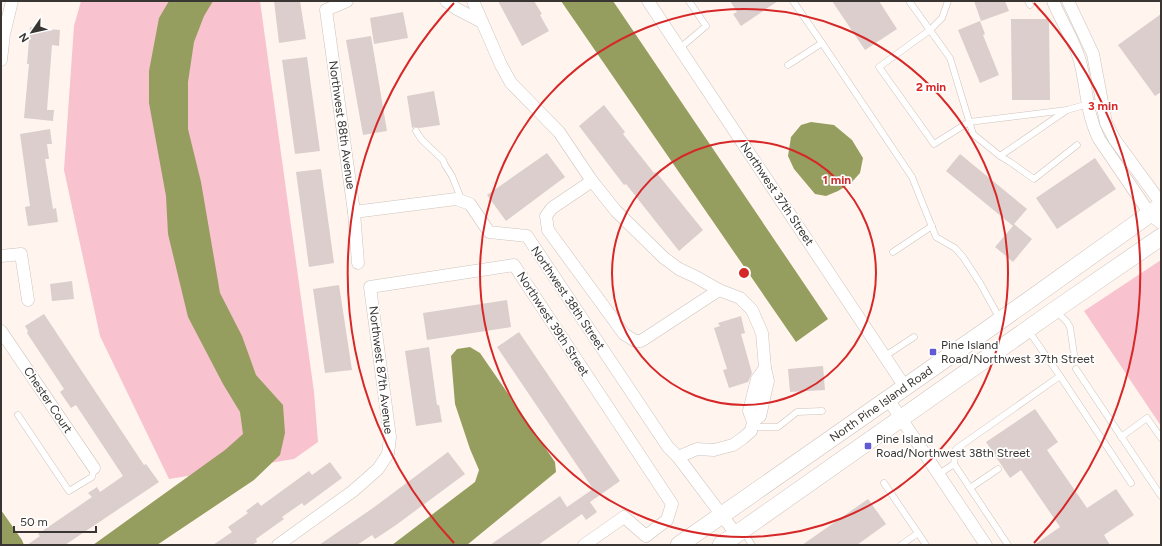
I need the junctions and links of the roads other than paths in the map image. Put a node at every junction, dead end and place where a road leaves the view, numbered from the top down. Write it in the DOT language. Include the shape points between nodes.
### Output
graph roads {
  1 [pos="12,1"];
  2 [pos="347,1"];
  3 [pos="446,1"];
  4 [pos="473,1"];
  5 [pos="648,1"];
  6 [pos="689,1"];
  7 [pos="793,1"];
  8 [pos="909,1"];
  9 [pos="948,1"];
  10 [pos="1053,1"];
  11 [pos="1068,1"];
  12 [pos="482,22"];
  13 [pos="930,30"];
  14 [pos="822,44"];
  15 [pos="680,48"];
  16 [pos="1,60"];
  17 [pos="788,65"];
  18 [pos="1101,102"];
  19 [pos="1088,104"];
  20 [pos="1067,110"];
  21 [pos="969,122"];
  22 [pos="416,131"];
  23 [pos="1077,145"];
  24 [pos="1000,156"];
  25 [pos="592,181"];
  26 [pos="462,201"];
  27 [pos="1158,211"];
  28 [pos="354,212"];
  29 [pos="932,226"];
  30 [pos="1161,237"];
  31 [pos="893,252"];
  32 [pos="1,256"];
  33 [pos="358,263"];
  34 [pos="370,287"];
  35 [pos="719,290"];
  36 [pos="28,300"];
  37 [pos="1055,310"];
  38 [pos="1001,320"];
  39 [pos="1028,330"];
  40 [pos="1,331"];
  41 [pos="914,337"];
  42 [pos="1074,354"];
  43 [pos="885,356"];
  44 [pos="1076,369"];
  45 [pos="1060,376"];
  46 [pos="905,387"];
  47 [pos="888,399"];
  48 [pos="822,411"];
  49 [pos="18,415"];
  50 [pos="901,418"];
  51 [pos="753,424"];
  52 [pos="1121,437"];
  53 [pos="1161,438"];
  54 [pos="678,457"];
  55 [pos="954,464"];
  56 [pos="94,468"];
  57 [pos="998,469"];
  58 [pos="939,474"];
  59 [pos="884,484"];
  60 [pos="1131,484"];
  61 [pos="970,488"];
  62 [pos="1161,496"];
  63 [pos="721,515"];
  64 [pos="918,533"];
  65 [pos="732,539"];
  66 [pos="278,545"];
  67 [pos="584,545"];
  68 [pos="679,545"];
  69 [pos="752,545"];
  70 [pos="901,545"];
  71 [pos="926,545"];
  72 [pos="986,545"];
  73 [pos="1008,545"];
  1 -- 16 [label="street"];
  2 -- 28 [label="street, Northwest 88th Avenue" via="326,10"];
  3 -- 12 [label="street" via="457,10"];
  4 -- 12 [label="street"];
  5 -- 15 [label="street, Northwest 37th Street"];
  6 -- 15 [label="lane" via="706,26"];
  7 -- 14 [label="lane"];
  8 -- 13 [label="lane"];
  9 -- 13 [label="lane" via="942,18"];
  10 -- 19 [label="street" via="1080,59"];
  11 -- 18 [label="street" via="1093,54"];
  12 -- 25 [label="street" via="511,83 559,132"];
  13 -- 21 [label="lane" via="950,58"];
  13 -- 21 [label="lane" via="879,68 934,144"];
  14 -- 17 [label="lane"];
  14 -- 29 [label="lane" via="912,177"];
  15 -- 43 [label="street, Northwest 37th Street"];
  18 -- 19 [label="lane"];
  18 -- 27 [label="street" via="1106,123"];
  19 -- 20 [label="lane"];
  19 -- 27 [label="street" via="1099,139"];
  20 -- 21 [label="lane"];
  20 -- 24 [label="lane"];
  21 -- 24 [label="lane" via="973,134"];
  22 -- 26 [label="lane" via="443,160"];
  23 -- 24 [label="lane" via="1034,179"];
  25 -- 35 [label="street" via="616,210 664,258"];
  25 -- 35 [label="street, Northwest 38th Street" via="552,208 546,216 548,230 624,334 635,342 641,341"];
  26 -- 28 [label="street" via="456,199"];
  26 -- 54 [label="street, Northwest 38th Street" via="470,204 489,232 527,236 668,447"];
  27 -- 38 [label="main road, North Pine Island Road"];
  28 -- 33 [label="street, Northwest 88th Avenue"];
  29 -- 31 [label="lane"];
  29 -- 38 [label="lane" via="936,237 955,248 963,257"];
  30 -- 37 [label="main road, North Pine Island Road"];
  32 -- 36 [label="street" via="21,254"];
  34 -- 66 [label="street, Northwest 87th Avenue" via="390,437 388,454 378,469 353,490"];
  34 -- 67 [label="street, Northwest 39th Street" via="514,265 672,504 667,520 646,536 624,517"];
  35 -- 51 [label="street" via="740,298 752,310 762,333 765,368 757,378 749,411"];
  37 -- 39 [label="main road, North Pine Island Road"];
  37 -- 42 [label="lane" via="1068,322"];
  38 -- 46 [label="main road, North Pine Island Road"];
  39 -- 45 [label="lane"];
  39 -- 50 [label="main road, North Pine Island Road"];
  40 -- 56 [label="street, Chester Court"];
  41 -- 43 [label="lane"];
  43 -- 46 [label="street, Northwest 37th Street"];
  44 -- 52 [label="lane"];
  45 -- 55 [label="lane" via="956,449"];
  45 -- 60 [label="lane"];
  46 -- 47 [label="main road, North Pine Island Road"];
  47 -- 50 [label="street"];
  47 -- 63 [label="main road, North Pine Island Road"];
  48 -- 51 [label="lane" via="797,412 778,427"];
  49 -- 56 [label="lane" via="69,490 92,477"];
  50 -- 58 [label="street"];
  50 -- 65 [label="main road, North Pine Island Road"];
  51 -- 54 [label="street" via="752,431 733,445 714,450 697,449"];
  52 -- 53 [label="lane" via="1147,418"];
  52 -- 62 [label="lane"];
  54 -- 63 [label="street, Northwest 38th Street"];
  55 -- 58 [label="lane"];
  55 -- 61 [label="lane"];
  57 -- 61 [label="lane"];
  58 -- 72 [label="street"];
  59 -- 64 [label="lane"];
  61 -- 73 [label="lane"];
  63 -- 65 [label="street, Northwest 38th Street"];
  63 -- 68 [label="main road, North Pine Island Road"];
  64 -- 70 [label="lane"];
  64 -- 71 [label="lane"];
  65 -- 69 [label="lane"];
}
